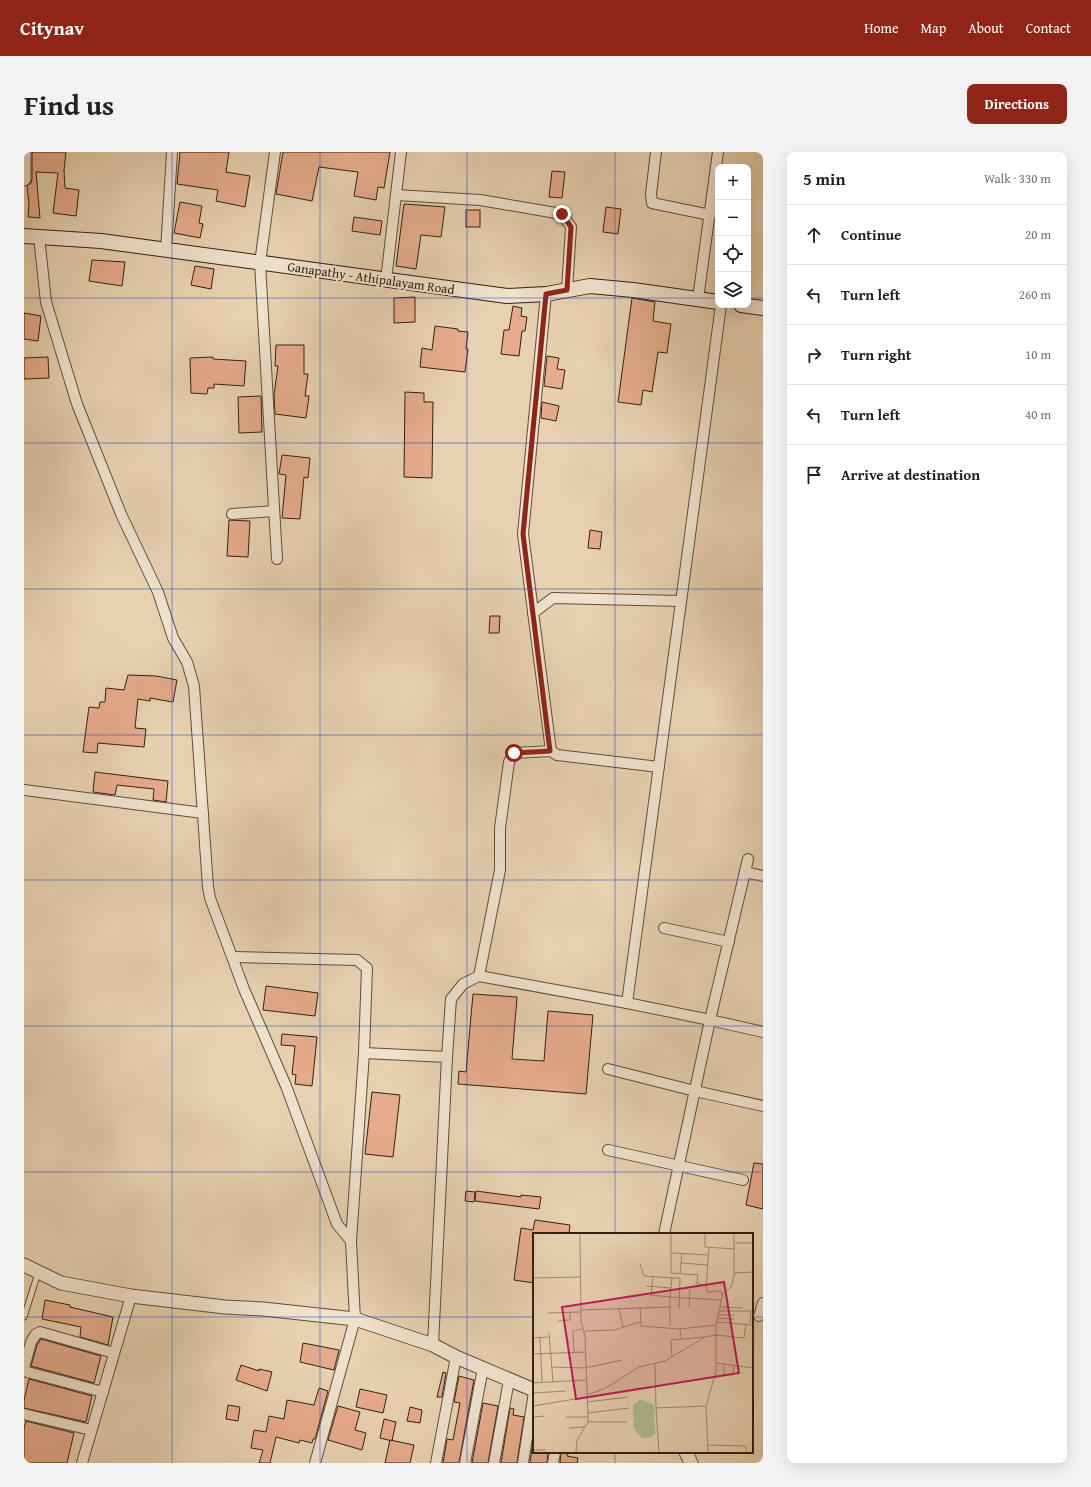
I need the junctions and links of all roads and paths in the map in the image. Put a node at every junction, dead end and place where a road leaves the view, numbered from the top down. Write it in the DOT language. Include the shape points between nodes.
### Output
graph roads {
  1 [pos="24,152"];
  2 [pos="172,152"];
  3 [pos="275,152"];
  4 [pos="401,152"];
  5 [pos="656,152"];
  6 [pos="718,152"];
  7 [pos="24,179"];
  8 [pos="396,195"];
  9 [pos="710,214"];
  10 [pos="24,229"];
  11 [pos="24,236"];
  12 [pos="39,237"];
  13 [pos="166,250"];
  14 [pos="260,263"];
  15 [pos="386,280"];
  16 [pos="567,290"];
  17 [pos="546,294"];
  18 [pos="698,299"];
  19 [pos="715,302"];
  20 [pos="751,306"];
  21 [pos="721,308"];
  22 [pos="763,308"];
  23 [pos="274,511"];
  24 [pos="232,514"];
  25 [pos="277,559"];
  26 [pos="681,601"];
  27 [pos="533,613"];
  28 [pos="550,751"];
  29 [pos="659,767"];
  30 [pos="24,790"];
  31 [pos="203,813"];
  32 [pos="748,859"];
  33 [pos="745,872"];
  34 [pos="763,876"];
  35 [pos="664,928"];
  36 [pos="729,942"];
  37 [pos="233,957"];
  38 [pos="479,976"];
  39 [pos="627,1003"];
  40 [pos="710,1020"];
  41 [pos="763,1032"];
  42 [pos="364,1053"];
  43 [pos="447,1057"];
  44 [pos="608,1069"];
  45 [pos="695,1091"];
  46 [pos="763,1106"];
  47 [pos="608,1150"];
  48 [pos="679,1165"];
  49 [pos="743,1180"];
  50 [pos="664,1233"];
  51 [pos="352,1240"];
  52 [pos="24,1265"];
  53 [pos="38,1272"];
  54 [pos="131,1296"];
  55 [pos="763,1303"];
  56 [pos="758,1316"];
  57 [pos="24,1317"];
  58 [pos="355,1319"];
  59 [pos="433,1345"];
  60 [pos="114,1353"];
  61 [pos="456,1357"];
  62 [pos="483,1368"];
  63 [pos="24,1370"];
  64 [pos="509,1380"];
  65 [pos="533,1391"];
  66 [pos="103,1392"];
  67 [pos="533,1397"];
  68 [pos="24,1414"];
  69 [pos="91,1430"];
  70 [pos="555,1453"];
  71 [pos="686,1453"];
  72 [pos="82,1463"];
  73 [pos="315,1463"];
  74 [pos="436,1463"];
  75 [pos="465,1463"];
  76 [pos="494,1463"];
  77 [pos="522,1463"];
  78 [pos="553,1463"];
  79 [pos="691,1463"];
  1 -- 7 [label="street"];
  2 -- 13 [label="street"];
  3 -- 14 [label="street"];
  4 -- 8 [label="street"];
  5 -- 9 [label="street" via="652,203"];
  6 -- 9 [label="street"];
  8 -- 15 [label="street"];
  8 -- 16 [label="street" via="480,200 562,214 571,227"];
  9 -- 18 [label="street"];
  10 -- 11 [label="street"];
  11 -- 12 [label="main road, Ganapathy - Athipalayam Road"];
  12 -- 13 [label="main road, Ganapathy - Athipalayam Road"];
  12 -- 31 [label="street" via="46,302 77,404 121,514 158,592 173,638 187,662 194,686"];
  13 -- 14 [label="main road, Ganapathy - Athipalayam Road"];
  14 -- 15 [label="main road, Ganapathy - Athipalayam Road"];
  14 -- 23 [label="street"];
  15 -- 17 [label="main road, Ganapathy - Athipalayam Road" via="507,296"];
  16 -- 17 [label="main road, Ganapathy - Athipalayam Road"];
  16 -- 18 [label="main road, Ganapathy - Athipalayam Road" via="590,286"];
  17 -- 27 [label="street" via="523,534"];
  18 -- 19 [label="main road, Ganapathy - Athipalayam Road"];
  20 -- 22 [label="main road"];
  21 -- 26 [label="street"];
  23 -- 24 [label="street"];
  23 -- 25 [label="street"];
  26 -- 27 [label="street" via="553,598"];
  26 -- 29 [label="street"];
  27 -- 28 [label="street"];
  28 -- 29 [label="street" via="557,755"];
  28 -- 38 [label="street" via="514,753 509,762 500,828 500,870"];
  29 -- 39 [label="street"];
  30 -- 31 [label="street"];
  31 -- 37 [label="street" via="210,898"];
  32 -- 33 [label="street"];
  33 -- 34 [label="street"];
  33 -- 36 [label="street"];
  35 -- 36 [label="street"];
  36 -- 40 [label="street"];
  37 -- 42 [label="street" via="357,960 367,968"];
  37 -- 51 [label="street" via="286,1086 337,1224"];
  38 -- 39 [label="street"];
  38 -- 43 [label="street" via="463,984 451,999"];
  39 -- 40 [label="street"];
  40 -- 41 [label="street"];
  40 -- 45 [label="street"];
  42 -- 43 [label="street"];
  42 -- 51 [label="street"];
  43 -- 59 [label="street"];
  44 -- 45 [label="street"];
  45 -- 46 [label="street"];
  45 -- 48 [label="street"];
  47 -- 48 [label="street"];
  48 -- 49 [label="street"];
  48 -- 50 [label="street"];
  51 -- 58 [label="street"];
  52 -- 53 [label="street"];
  53 -- 54 [label="street" via="61,1283"];
  53 -- 57 [label="lane"];
  54 -- 58 [label="street"];
  54 -- 60 [label="street"];
  55 -- 56 [label="street"];
  58 -- 59 [label="street"];
  58 -- 73 [label="street"];
  59 -- 61 [label="street"];
  60 -- 63 [label="street" via="40,1332 31,1342"];
  60 -- 66 [label="street"];
  61 -- 62 [label="street"];
  61 -- 74 [label="street"];
  62 -- 64 [label="street"];
  62 -- 75 [label="street"];
  63 -- 66 [label="street"];
  64 -- 65 [label="street"];
  64 -- 76 [label="street"];
  66 -- 69 [label="street"];
  67 -- 77 [label="street"];
  68 -- 69 [label="street"];
  69 -- 72 [label="street"];
  70 -- 78 [label="street"];
  71 -- 79 [label="street"];
}
